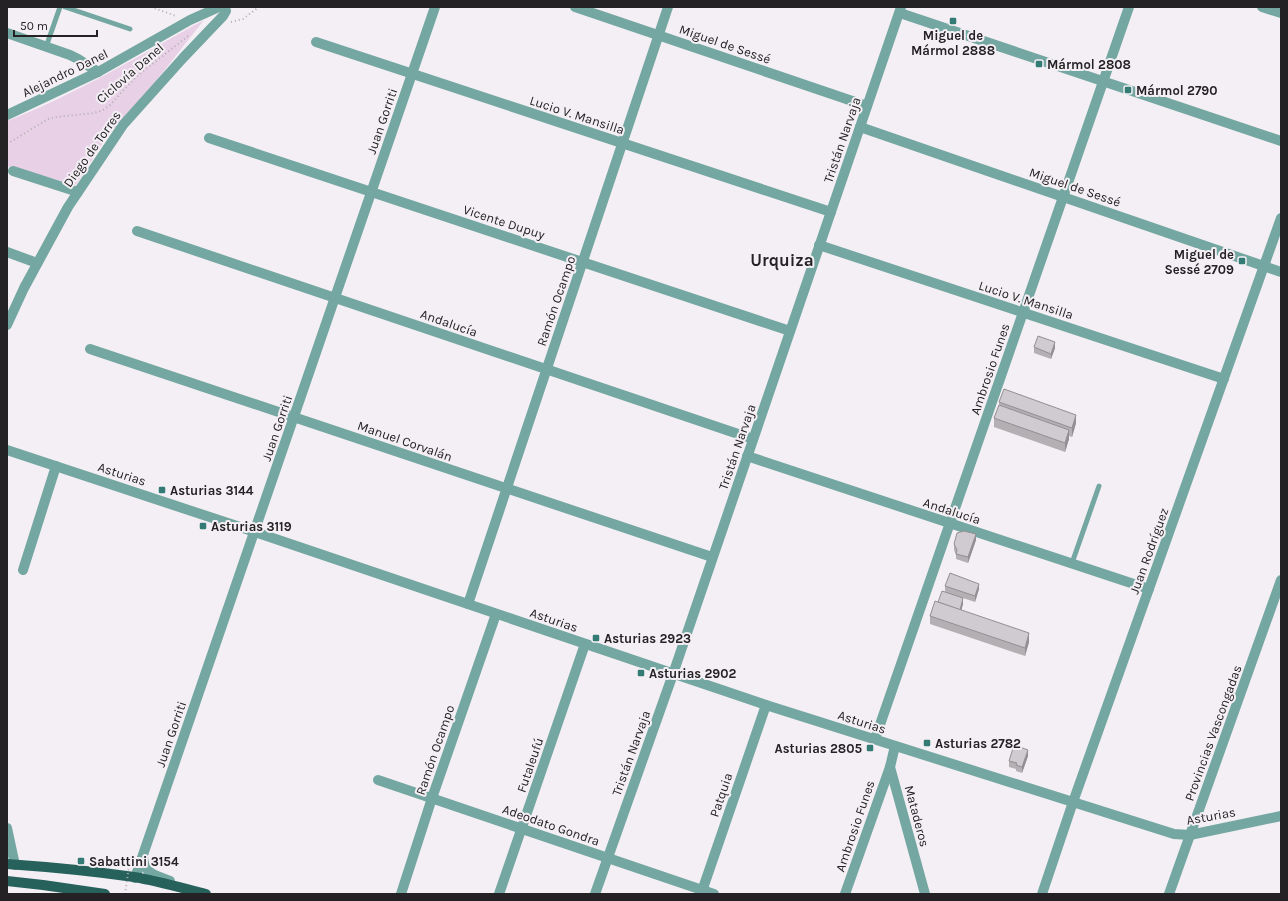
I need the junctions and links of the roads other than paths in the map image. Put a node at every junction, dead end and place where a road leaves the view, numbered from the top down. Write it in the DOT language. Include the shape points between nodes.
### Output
graph roads {
  1 [pos="60,7"];
  2 [pos="65,7"];
  3 [pos="219,7"];
  4 [pos="225,7"];
  5 [pos="435,7"];
  6 [pos="575,7"];
  7 [pos="668,7"];
  8 [pos="1129,7"];
  9 [pos="1262,7"];
  10 [pos="73,8"];
  11 [pos="901,10"];
  12 [pos="1281,13"];
  13 [pos="130,29"];
  14 [pos="7,33"];
  15 [pos="659,35"];
  16 [pos="316,42"];
  17 [pos="46,47"];
  18 [pos="98,72"];
  19 [pos="412,74"];
  20 [pos="1103,82"];
  21 [pos="867,106"];
  22 [pos="7,115"];
  23 [pos="860,127"];
  24 [pos="209,138"];
  25 [pos="1281,141"];
  26 [pos="622,143"];
  27 [pos="13,171"];
  28 [pos="78,192"];
  29 [pos="372,192"];
  30 [pos="1063,197"];
  31 [pos="831,212"];
  32 [pos="1281,218"];
  33 [pos="137,231"];
  34 [pos="820,245"];
  35 [pos="7,252"];
  36 [pos="582,262"];
  37 [pos="37,263"];
  38 [pos="1264,266"];
  39 [pos="1281,272"];
  40 [pos="335,298"];
  41 [pos="1023,313"];
  42 [pos="7,325"];
  43 [pos="790,331"];
  44 [pos="90,349"];
  45 [pos="546,370"];
  46 [pos="1224,379"];
  47 [pos="294,417"];
  48 [pos="753,439"];
  49 [pos="7,450"];
  50 [pos="747,456"];
  51 [pos="56,466"];
  52 [pos="1099,486"];
  53 [pos="506,489"];
  54 [pos="950,524"];
  55 [pos="255,532"];
  56 [pos="712,557"];
  57 [pos="1072,563"];
  58 [pos="23,570"];
  59 [pos="1281,580"];
  60 [pos="1149,589"];
  61 [pos="468,604"];
  62 [pos="496,614"];
  63 [pos="585,644"];
  64 [pos="673,674"];
  65 [pos="766,705"];
  66 [pos="875,739"];
  67 [pos="895,746"];
  68 [pos="890,767"];
  69 [pos="378,780"];
  70 [pos="432,798"];
  71 [pos="1073,802"];
  72 [pos="1281,816"];
  73 [pos="7,828"];
  74 [pos="521,829"];
  75 [pos="1190,835"];
  76 [pos="142,857"];
  77 [pos="607,858"];
  78 [pos="11,864"];
  79 [pos="135,878"];
  80 [pos="7,881"];
  81 [pos="43,889"];
  82 [pos="196,892"];
  83 [pos="702,892"];
  84 [pos="105,894"];
  85 [pos="206,894"];
  86 [pos="401,894"];
  87 [pos="499,894"];
  88 [pos="595,894"];
  89 [pos="714,894"];
  90 [pos="845,894"];
  91 [pos="925,894"];
  92 [pos="1042,894"];
  93 [pos="1169,894"];
  1 -- 17 [label="lane"];
  2 -- 10 [label="lane"];
  3 -- 18 [label="street, Alejandro Danel" via="190,20"];
  4 -- 28 [label="street, Diego de Torres" via="226,11 217,23 123,125"];
  5 -- 19 [label="street, Juan Gorriti"];
  6 -- 15 [label="street, Miguel de Sessé"];
  7 -- 15 [label="street, Ramón Ocampo"];
  8 -- 20 [label="street, Ambrosio Funes"];
  9 -- 12 [label="street"];
  10 -- 13 [label="lane"];
  11 -- 20 [label="street"];
  11 -- 21 [label="street, Tristán Narvaja"];
  14 -- 17 [label="street"];
  15 -- 21 [label="street, Miguel de Sessé"];
  15 -- 26 [label="street, Ramón Ocampo"];
  16 -- 19 [label="street, Lucio V. Mansilla"];
  17 -- 18 [label="street" via="78,59"];
  18 -- 22 [label="street, Alejandro Danel"];
  19 -- 26 [label="street, Lucio V. Mansilla"];
  19 -- 29 [label="street, Juan Gorriti"];
  20 -- 25 [label="street"];
  20 -- 30 [label="street, Ambrosio Funes"];
  21 -- 23 [label="street, Tristán Narvaja"];
  23 -- 30 [label="street, Miguel de Sessé"];
  23 -- 31 [label="street, Tristán Narvaja"];
  24 -- 29 [label="street, Vicente Dupuy"];
  26 -- 31 [label="street, Lucio V. Mansilla"];
  26 -- 36 [label="street, Ramón Ocampo"];
  27 -- 28 [label="street"];
  28 -- 37 [label="street, Diego de Torres"];
  29 -- 36 [label="street, Vicente Dupuy"];
  29 -- 40 [label="street, Juan Gorriti"];
  30 -- 38 [label="street, Miguel de Sessé"];
  30 -- 41 [label="street, Ambrosio Funes"];
  31 -- 34 [label="street, Tristán Narvaja"];
  32 -- 38 [label="street, Juan Rodríguez"];
  33 -- 40 [label="street, Andalucía"];
  34 -- 41 [label="street, Lucio V. Mansilla"];
  34 -- 43 [label="street, Tristán Narvaja"];
  35 -- 37 [label="street"];
  36 -- 43 [label="street, Vicente Dupuy"];
  36 -- 45 [label="street, Ramón Ocampo"];
  37 -- 42 [label="street, Diego de Torres"];
  38 -- 39 [label="street, Miguel de Sessé"];
  38 -- 46 [label="street, Juan Rodríguez"];
  40 -- 45 [label="street, Andalucía"];
  40 -- 47 [label="street, Juan Gorriti"];
  41 -- 46 [label="street, Lucio V. Mansilla"];
  41 -- 54 [label="street, Ambrosio Funes"];
  43 -- 48 [label="street, Tristán Narvaja"];
  44 -- 47 [label="street, Manuel Corvalán"];
  45 -- 48 [label="street, Andalucía"];
  45 -- 53 [label="street, Ramón Ocampo"];
  46 -- 60 [label="street, Juan Rodríguez"];
  47 -- 53 [label="street, Manuel Corvalán"];
  47 -- 55 [label="street, Juan Gorriti"];
  48 -- 50 [label="street, Tristán Narvaja"];
  49 -- 51 [label="street, Asturias"];
  50 -- 54 [label="street, Andalucía"];
  50 -- 56 [label="street, Tristán Narvaja"];
  51 -- 55 [label="street, Asturias"];
  51 -- 58 [label="street"];
  52 -- 57 [label="lane"];
  53 -- 56 [label="street, Manuel Corvalán"];
  53 -- 61 [label="street, Ramón Ocampo"];
  54 -- 57 [label="street, Andalucía"];
  54 -- 66 [label="street, Ambrosio Funes"];
  55 -- 61 [label="street, Asturias"];
  55 -- 76 [label="street, Juan Gorriti"];
  56 -- 64 [label="street, Tristán Narvaja"];
  57 -- 60 [label="street, Andalucía"];
  59 -- 75 [label="street, Provincias Vascongadas"];
  60 -- 71 [label="street, Juan Rodríguez"];
  61 -- 62 [label="street, Asturias"];
  62 -- 63 [label="street, Asturias"];
  62 -- 70 [label="street, Ramón Ocampo"];
  63 -- 64 [label="street, Asturias"];
  63 -- 74 [label="street, Futaleufú"];
  64 -- 65 [label="street, Asturias"];
  64 -- 77 [label="street, Tristán Narvaja"];
  65 -- 66 [label="street, Asturias"];
  65 -- 83 [label="street, Patquia"];
  66 -- 67 [label="street, Asturias"];
  67 -- 68 [label="street, Mataderos"];
  67 -- 71 [label="street, Asturias"];
  68 -- 90 [label="street, Ambrosio Funes"];
  68 -- 91 [label="street, Mataderos"];
  69 -- 70 [label="street, Adeodato Gondra"];
  70 -- 74 [label="street, Adeodato Gondra"];
  70 -- 86 [label="street, Ramón Ocampo"];
  71 -- 75 [label="street, Asturias" via="1174,834"];
  71 -- 92 [label="street, Juan Rodríguez"];
  72 -- 75 [label="street, Asturias"];
  73 -- 78 [label="street"];
  74 -- 77 [label="street, Adeodato Gondra"];
  74 -- 87 [label="street, Futaleufú"];
  75 -- 93 [label="street, Provincias Vascongadas"];
  76 -- 79 [label="street, Juan Gorriti"];
  76 -- 82 [label="street" via="146,870 155,876"];
  77 -- 83 [label="street, Adeodato Gondra"];
  77 -- 88 [label="street, Tristán Narvaja"];
  78 -- 79 [label="main road"];
  79 -- 82 [label="main road"];
  80 -- 81 [label="main road"];
  81 -- 84 [label="main road"];
  82 -- 85 [label="main road"];
  83 -- 89 [label="street, Adeodato Gondra"];
}
